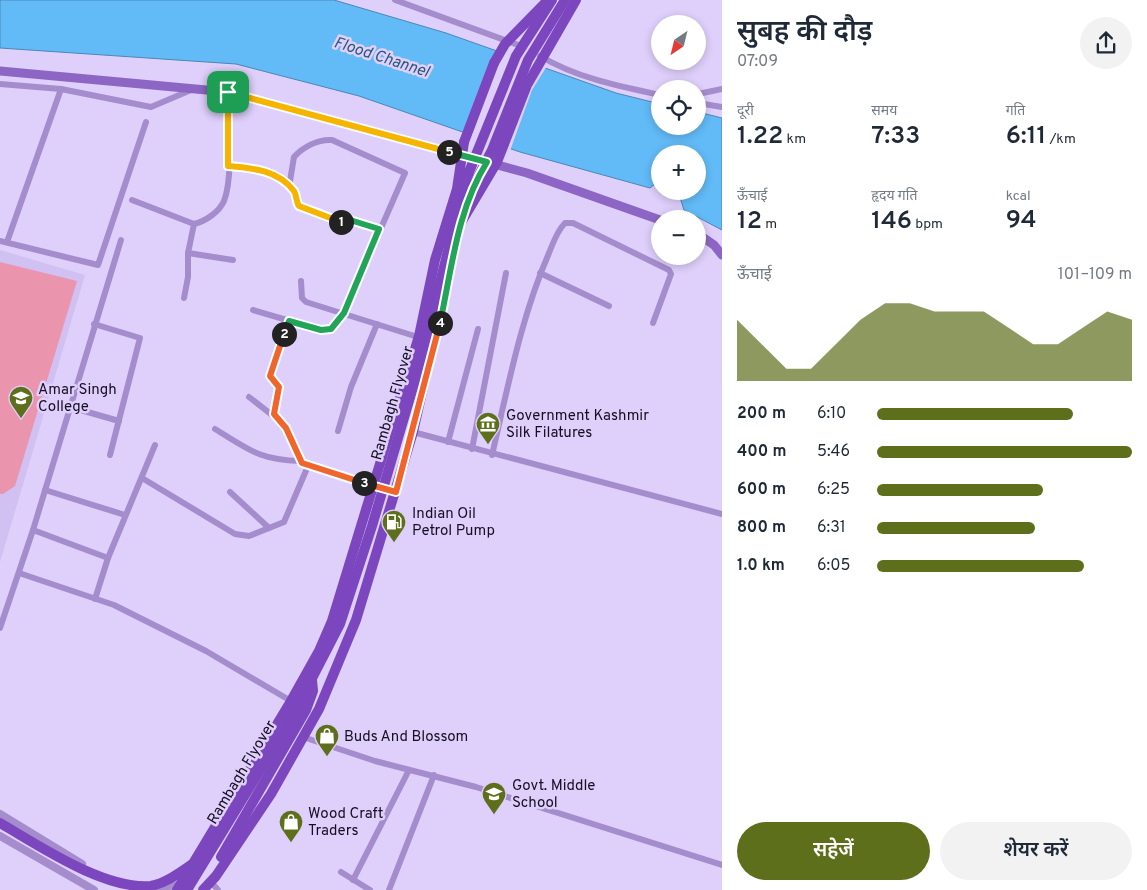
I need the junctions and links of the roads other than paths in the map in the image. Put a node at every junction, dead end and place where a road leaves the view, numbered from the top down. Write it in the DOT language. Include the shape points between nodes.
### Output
graph roads {
  1 [pos="395,0"];
  2 [pos="548,0"];
  3 [pos="552,0"];
  4 [pos="566,0"];
  5 [pos="576,0"];
  6 [pos="521,46"];
  7 [pos="530,56"];
  8 [pos="0,71"];
  9 [pos="0,84"];
  10 [pos="196,88"];
  11 [pos="61,89"];
  12 [pos="722,89"];
  13 [pos="228,92"];
  14 [pos="706,92"];
  15 [pos="651,93"];
  16 [pos="706,104"];
  17 [pos="722,107"];
  18 [pos="146,122"];
  19 [pos="475,159"];
  20 [pos="487,162"];
  21 [pos="228,166"];
  22 [pos="289,187"];
  23 [pos="132,200"];
  24 [pos="651,217"];
  25 [pos="194,224"];
  26 [pos="379,229"];
  27 [pos="121,240"];
  28 [pos="706,240"];
  29 [pos="3,241"];
  30 [pos="188,253"];
  31 [pos="722,255"];
  32 [pos="233,260"];
  33 [pos="506,273"];
  34 [pos="540,273"];
  35 [pos="301,281"];
  36 [pos="184,298"];
  37 [pos="608,306"];
  38 [pos="253,310"];
  39 [pos="344,313"];
  40 [pos="289,321"];
  41 [pos="653,323"];
  42 [pos="94,324"];
  43 [pos="377,324"];
  44 [pos="478,328"];
  45 [pos="422,338"];
  46 [pos="435,342"];
  47 [pos="249,397"];
  48 [pos="70,407"];
  49 [pos="274,414"];
  50 [pos="119,421"];
  51 [pos="215,429"];
  52 [pos="338,431"];
  53 [pos="413,432"];
  54 [pos="448,442"];
  55 [pos="155,445"];
  56 [pos="472,449"];
  57 [pos="492,454"];
  58 [pos="110,455"];
  59 [pos="300,461"];
  60 [pos="308,466"];
  61 [pos="142,478"];
  62 [pos="380,487"];
  63 [pos="45,490"];
  64 [pos="230,492"];
  65 [pos="396,492"];
  66 [pos="722,514"];
  67 [pos="125,515"];
  68 [pos="269,528"];
  69 [pos="33,530"];
  70 [pos="108,558"];
  71 [pos="19,573"];
  72 [pos="95,599"];
  73 [pos="0,628"];
  74 [pos="312,680"];
  75 [pos="291,701"];
  76 [pos="303,737"];
  77 [pos="410,770"];
  78 [pos="434,775"];
  79 [pos="0,814"];
  80 [pos="0,823"];
  81 [pos="0,836"];
  82 [pos="195,862"];
  83 [pos="722,865"];
  84 [pos="219,871"];
  85 [pos="341,872"];
  86 [pos="353,880"];
  87 [pos="211,887"];
  88 [pos="183,889"];
  89 [pos="94,890"];
  90 [pos="370,890"];
  91 [pos="389,890"];
  1 -- 6 [label="street"];
  2 -- 75 [label="main road, Rambagh Flyover, bridge" via="505,44 494,63 464,142 456,189 434,260 416,346 344,588 319,651"];
  3 -- 6 [label="main road"];
  4 -- 7 [label="main road"];
  5 -- 74 [label="main road, Rambagh Flyover, bridge" via="527,85 497,162 454,236 355,581 340,624"];
  6 -- 19 [label="main road"];
  7 -- 15 [label="street" via="576,74"];
  7 -- 20 [label="main road"];
  8 -- 10 [label="main road"];
  9 -- 11 [label="street"];
  10 -- 11 [label="street" via="151,107"];
  10 -- 13 [label="main road"];
  11 -- 29 [label="street"];
  12 -- 14 [label="street"];
  13 -- 19 [label="main road"];
  13 -- 21 [label="street"];
  16 -- 17 [label="street"];
  18 -- 29 [label="street" via="98,265"];
  19 -- 20 [label="main road"];
  19 -- 45 [label="main road" via="435,280"];
  20 -- 24 [label="main road"];
  20 -- 46 [label="main road" via="469,194 461,219"];
  21 -- 22 [label="street" via="266,171"];
  21 -- 25 [label="street" via="224,202 207,220"];
  22 -- 26 [label="street" via="295,193 297,204 309,212 338,223 350,220"];
  22 -- 26 [label="street" via="294,157 310,145 324,140 332,140 405,173"];
  23 -- 25 [label="street"];
  25 -- 30 [label="street"];
  26 -- 39 [label="street"];
  27 -- 42 [label="street"];
  28 -- 31 [label="main road"];
  30 -- 32 [label="street"];
  30 -- 36 [label="street"];
  33 -- 56 [label="street"];
  34 -- 37 [label="street"];
  34 -- 41 [label="street" via="561,227 565,223 573,223 669,270"];
  34 -- 57 [label="street" via="520,336"];
  35 -- 39 [label="street" via="304,300"];
  38 -- 40 [label="street"];
  39 -- 40 [label="street" via="326,331"];
  39 -- 43 [label="street"];
  40 -- 49 [label="street" via="270,376 279,387"];
  42 -- 48 [label="street"];
  42 -- 50 [label="street" via="140,338"];
  43 -- 45 [label="street"];
  43 -- 52 [label="street" via="351,387"];
  44 -- 54 [label="street"];
  45 -- 46 [label="street"];
  45 -- 62 [label="main road"];
  46 -- 53 [label="main road"];
  47 -- 49 [label="street"];
  48 -- 50 [label="street"];
  48 -- 63 [label="street"];
  49 -- 59 [label="street" via="286,428"];
  50 -- 58 [label="street"];
  51 -- 59 [label="street" via="261,456"];
  53 -- 54 [label="street"];
  53 -- 65 [label="main road"];
  54 -- 56 [label="street"];
  55 -- 61 [label="street"];
  56 -- 57 [label="street"];
  57 -- 66 [label="street"];
  59 -- 60 [label="street"];
  60 -- 62 [label="street"];
  60 -- 68 [label="street" via="286,519 280,526"];
  61 -- 67 [label="street"];
  61 -- 68 [label="street" via="240,536"];
  62 -- 65 [label="street"];
  62 -- 88 [label="main road" via="334,626 287,718"];
  63 -- 67 [label="street"];
  63 -- 69 [label="street"];
  64 -- 68 [label="street"];
  65 -- 76 [label="main road" via="356,620 319,709"];
  67 -- 70 [label="street"];
  69 -- 70 [label="street"];
  69 -- 71 [label="street"];
  70 -- 72 [label="street"];
  71 -- 72 [label="street"];
  71 -- 73 [label="street"];
  72 -- 75 [label="street" via="158,626"];
  74 -- 84 [label="main road" via="313,691 306,710 216,865"];
  74 -- 88 [label="main road, Rambagh Flyover, bridge"];
  75 -- 82 [label="main road, Rambagh Flyover, bridge"];
  76 -- 77 [label="street"];
  76 -- 84 [label="main road" via="271,794"];
  77 -- 78 [label="street"];
  77 -- 86 [label="street"];
  78 -- 83 [label="street"];
  78 -- 91 [label="street"];
  79 -- 88 [label="street" via="115,881"];
  80 -- 82 [label="main road, bridge" via="90,876 117,887 130,889 164,882"];
  81 -- 89 [label="street"];
  82 -- 88 [label="main road, Rambagh Flyover, bridge"];
  84 -- 87 [label="main road"];
  85 -- 86 [label="street"];
  86 -- 90 [label="street"];
}
